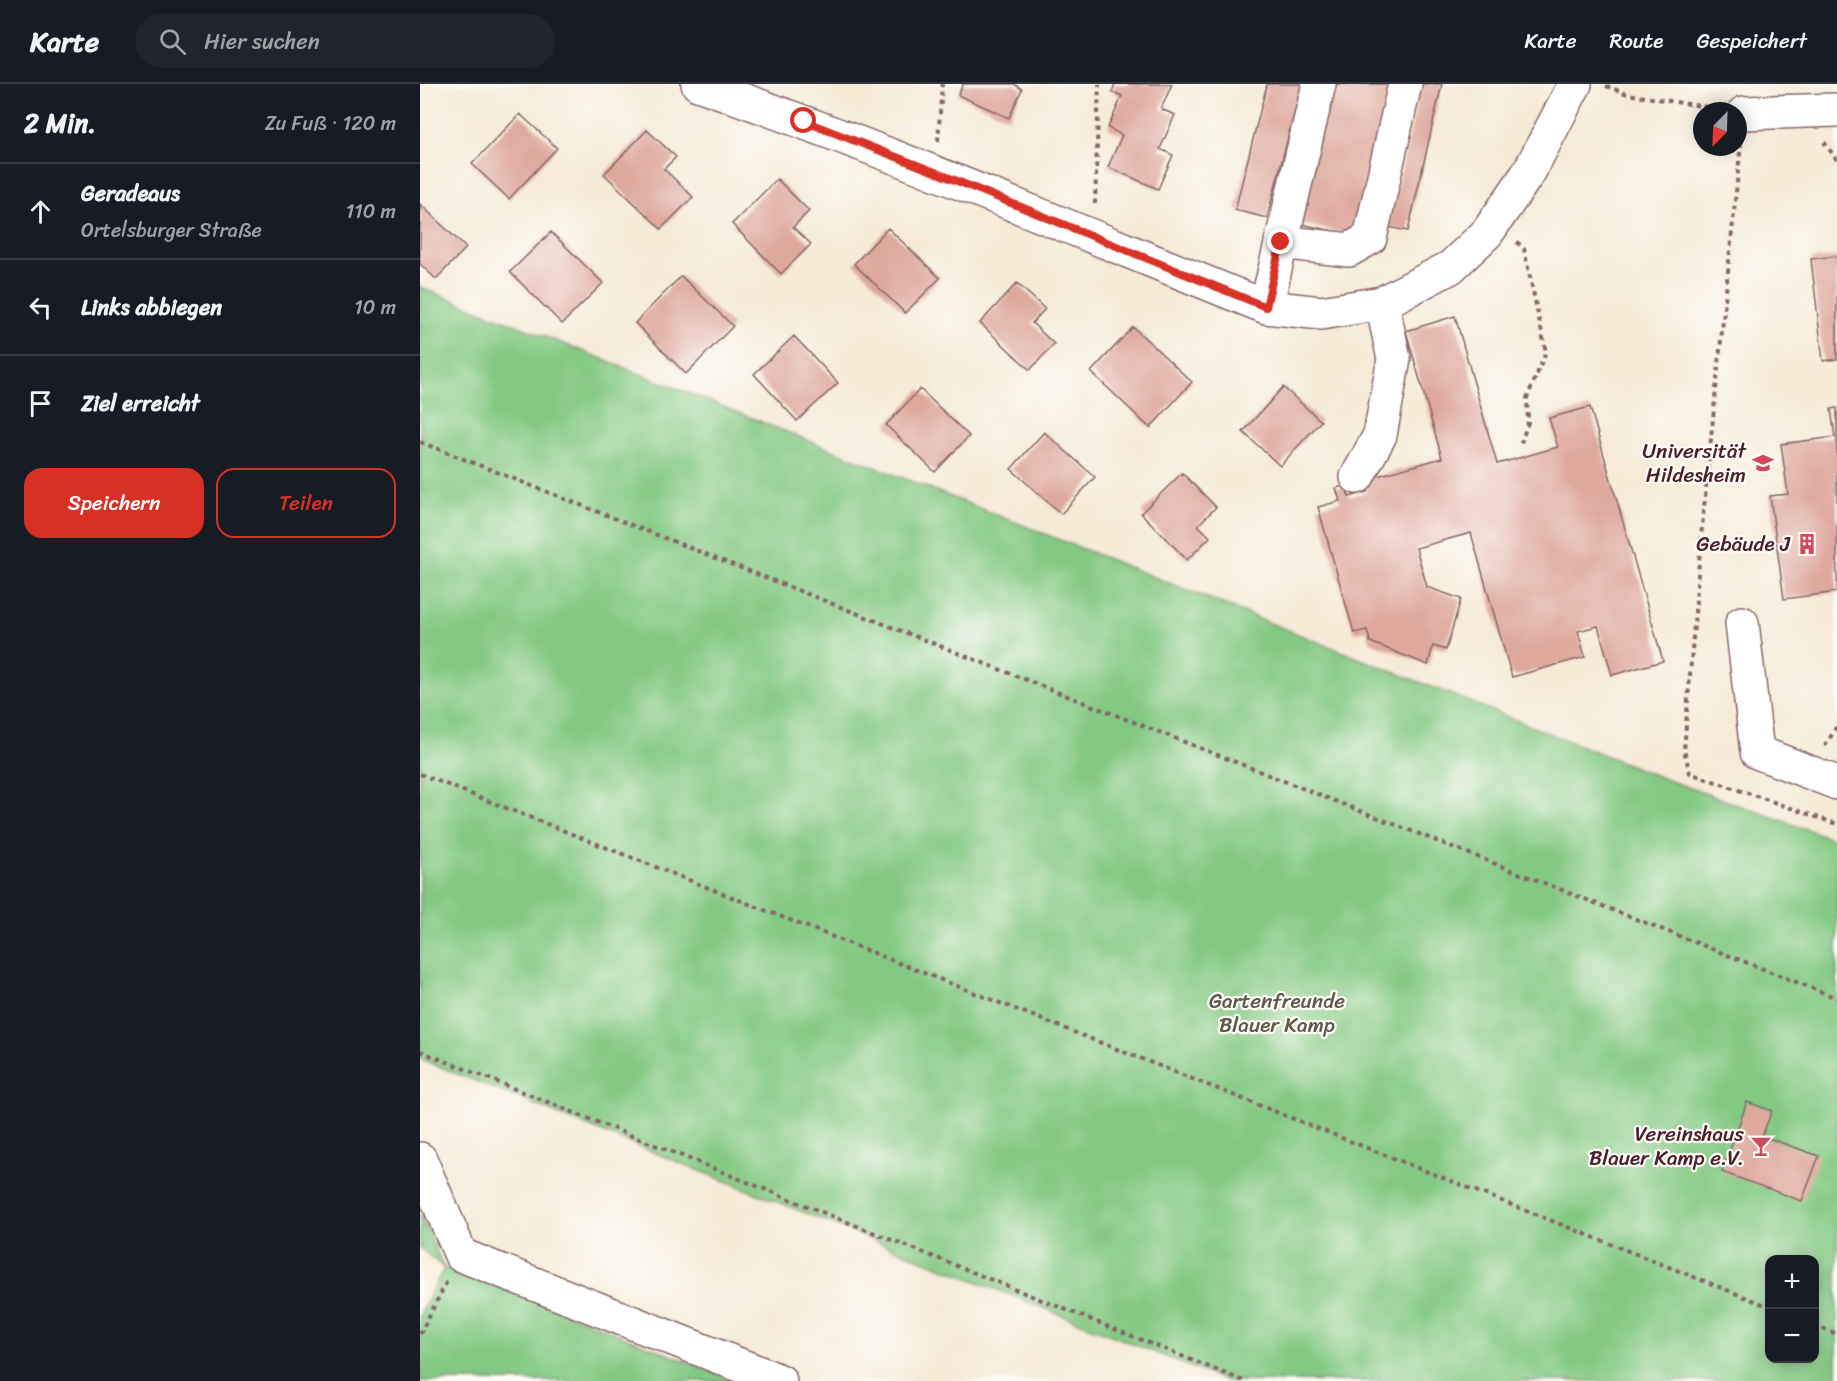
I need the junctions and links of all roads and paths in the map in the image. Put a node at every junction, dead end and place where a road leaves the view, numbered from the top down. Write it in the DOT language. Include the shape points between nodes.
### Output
graph roads {
  1 [pos="698,84"];
  2 [pos="942,84"];
  3 [pos="1099,84"];
  4 [pos="1319,84"];
  5 [pos="1405,84"];
  6 [pos="1575,84"];
  7 [pos="1599,84"];
  8 [pos="1693,105"];
  9 [pos="1837,110"];
  10 [pos="1747,111"];
  11 [pos="1730,156"];
  12 [pos="935,172"];
  13 [pos="1496,220"];
  14 [pos="1094,238"];
  15 [pos="1281,242"];
  16 [pos="1382,303"];
  17 [pos="1266,307"];
  18 [pos="420,442"];
  19 [pos="1520,446"];
  20 [pos="1357,477"];
  21 [pos="1742,623"];
  22 [pos="1837,726"];
  23 [pos="1826,745"];
  24 [pos="420,774"];
  25 [pos="1837,783"];
  26 [pos="1837,824"];
  27 [pos="1837,998"];
  28 [pos="420,1051"];
  29 [pos="420,1159"];
  30 [pos="461,1255"];
  31 [pos="1765,1305"];
  32 [pos="1819,1327"];
  33 [pos="420,1334"];
  34 [pos="1837,1334"];
  35 [pos="780,1381"];
  36 [pos="1244,1381"];
  1 -- 12 [label="street"];
  2 -- 12 [label="path"];
  3 -- 14 [label="path"];
  4 -- 15 [label="street"];
  5 -- 15 [label="street" via="1370,238 1349,250"];
  6 -- 13 [label="street" via="1529,172"];
  7 -- 8 [label="path" via="1627,94"];
  9 -- 10 [label="street"];
  11 -- 26 [label="path" via="1684,750 1690,773"];
  12 -- 14 [label="street"];
  13 -- 16 [label="street" via="1450,267"];
  13 -- 19 [label="path" via="1524,249 1546,352 1527,398 1528,422"];
  14 -- 17 [label="street"];
  15 -- 17 [label="street"];
  16 -- 17 [label="street" via="1321,313"];
  16 -- 20 [label="street" via="1394,358 1380,435"];
  18 -- 27 [label="path"];
  21 -- 25 [label="street" via="1756,752"];
  22 -- 23 [label="path"];
  24 -- 31 [label="path"];
  28 -- 36 [label="path"];
  29 -- 30 [label="street"];
  30 -- 33 [label="path"];
  30 -- 35 [label="street"];
  32 -- 34 [label="path"];
}
